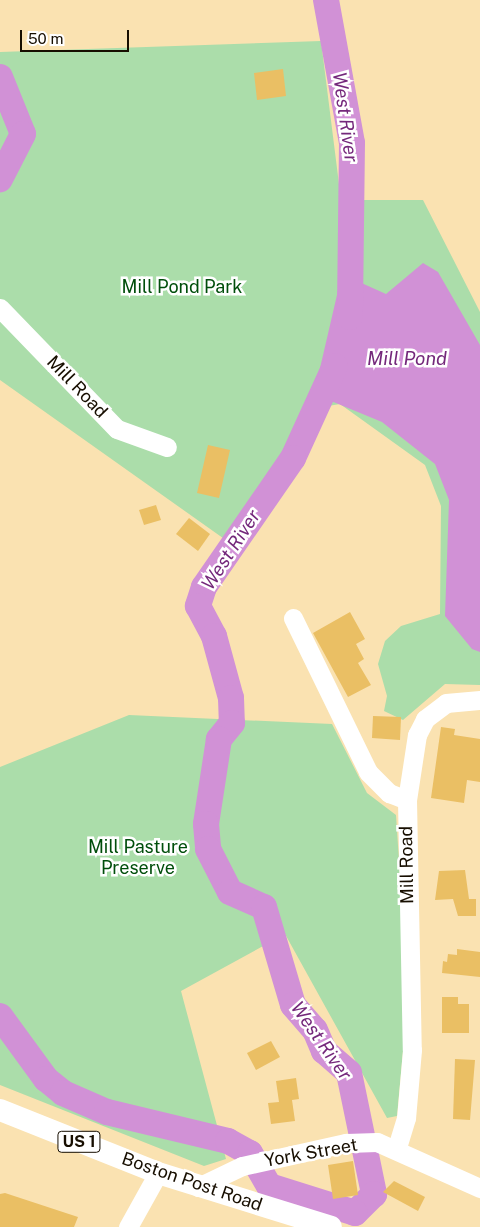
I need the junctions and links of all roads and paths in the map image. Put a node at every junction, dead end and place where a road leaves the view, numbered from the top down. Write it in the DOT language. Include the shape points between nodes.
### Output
graph roads {
  1 [pos="0,308"];
  2 [pos="167,447"];
  3 [pos="293,618"];
  4 [pos="480,700"];
  5 [pos="407,800"];
  6 [pos="0,1110"];
  7 [pos="397,1148"];
  8 [pos="158,1173"];
  9 [pos="198,1187"];
  10 [pos="480,1188"];
  11 [pos="128,1227"];
  12 [pos="331,1227"];
  1 -- 2 [label="street, Mill Road" via="117,429"];
  3 -- 5 [label="street, Mill Road" via="368,772 389,793"];
  4 -- 5 [label="street" via="446,703 425,719 417,735"];
  5 -- 7 [label="street, Mill Road" via="412,1050 406,1118"];
  6 -- 8 [label="main road, Boston Post Road / US 1"];
  7 -- 9 [label="street, York Street" via="377,1142 346,1143 242,1166"];
  7 -- 10 [label="street, York Street"];
  8 -- 9 [label="main road, Boston Post Road / US 1"];
  8 -- 11 [label="street"];
  9 -- 12 [label="main road, Boston Post Road / US 1"];
}
